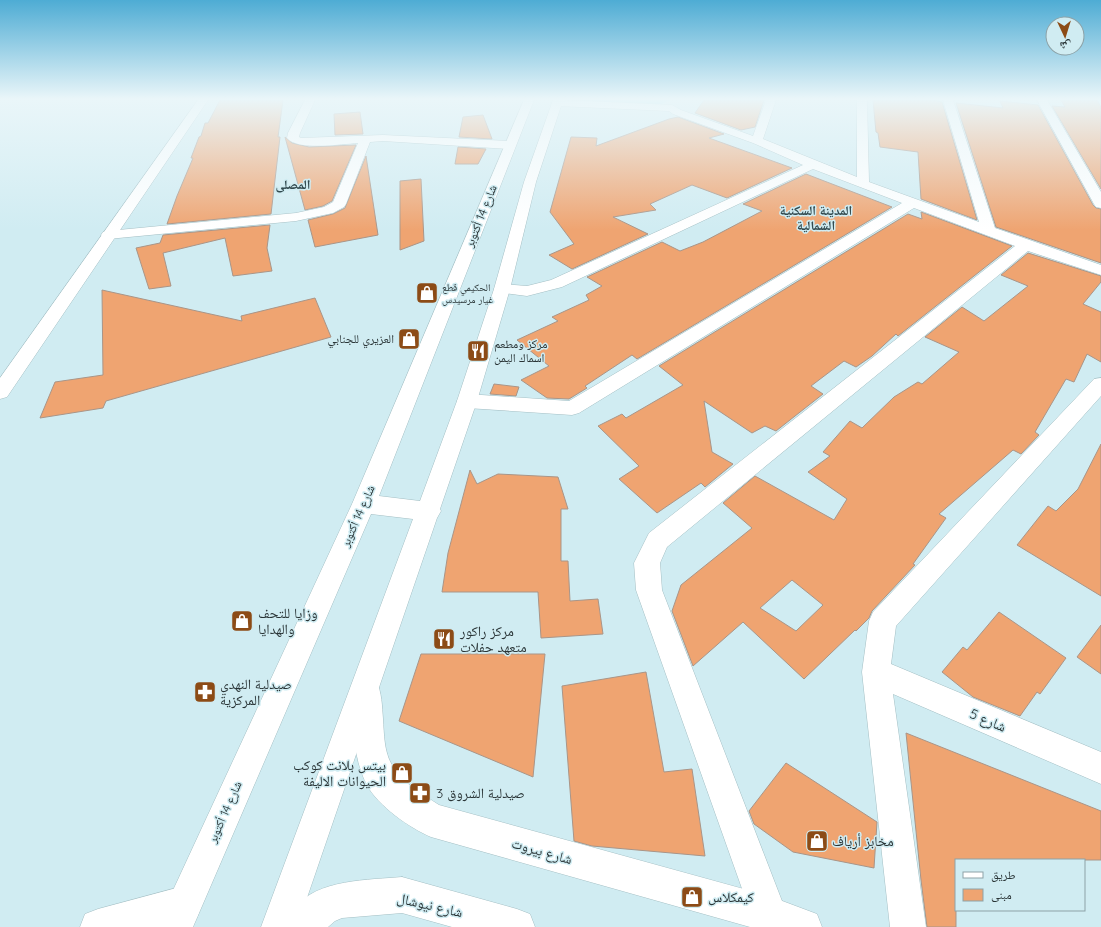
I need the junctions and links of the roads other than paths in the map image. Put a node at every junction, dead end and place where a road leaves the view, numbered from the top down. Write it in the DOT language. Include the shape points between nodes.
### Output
graph roads {
  1 [pos="172,143"];
  2 [pos="363,143"];
  3 [pos="467,143"];
  4 [pos="534,143"];
  5 [pos="762,143"];
  6 [pos="863,143"];
  7 [pos="961,143"];
  8 [pos="1067,143"];
  9 [pos="509,145"];
  10 [pos="813,165"];
  11 [pos="513,180"];
  12 [pos="863,182"];
  13 [pos="914,202"];
  14 [pos="1101,204"];
  15 [pos="988,229"];
  16 [pos="108,234"];
  17 [pos="1026,245"];
  18 [pos="1101,270"];
  19 [pos="502,289"];
  20 [pos="1101,384"];
  21 [pos="0,392"];
  22 [pos="467,401"];
  23 [pos="364,504"];
  24 [pos="429,511"];
  25 [pos="876,672"];
  26 [pos="366,688"];
  27 [pos="1101,768"];
  28 [pos="769,914"];
  29 [pos="179,916"];
  30 [pos="98,927"];
  31 [pos="279,927"];
  32 [pos="304,927"];
  33 [pos="517,927"];
  34 [pos="804,927"];
  35 [pos="908,927"];
  1 -- 16 [label="street"];
  2 -- 16 [label="street" via="339,204 328,210 296,216"];
  3 -- 9 [label="street"];
  4 -- 11 [label="street, شارع 14 أكتوبر"];
  5 -- 10 [label="street"];
  6 -- 12 [label="street"];
  7 -- 15 [label="street"];
  8 -- 14 [label="street"];
  9 -- 11 [label="street, شارع 14 أكتوبر"];
  10 -- 12 [label="street"];
  10 -- 19 [label="street" via="556,284 528,291"];
  11 -- 19 [label="street, شارع 14 أكتوبر"];
  11 -- 23 [label="street, شارع 14 أكتوبر"];
  12 -- 13 [label="street"];
  13 -- 15 [label="street"];
  13 -- 22 [label="street" via="572,408"];
  15 -- 17 [label="street"];
  16 -- 21 [label="street"];
  17 -- 18 [label="street"];
  17 -- 28 [label="street" via="658,540 647,563 649,590"];
  19 -- 22 [label="street, شارع 14 أكتوبر"];
  20 -- 25 [label="street" via="883,621"];
  22 -- 24 [label="street, شارع 14 أكتوبر"];
  23 -- 24 [label="street"];
  23 -- 29 [label="street, شارع 14 أكتوبر"];
  24 -- 26 [label="street, شارع 14 أكتوبر"];
  25 -- 27 [label="street, شارع 5"];
  25 -- 35 [label="street"];
  26 -- 28 [label="street, شارع بيروت" via="371,751 379,775 399,798 431,820"];
  26 -- 31 [label="street, شارع 14 أكتوبر"];
  28 -- 34 [label="street, شارع بيروت"];
  29 -- 30 [label="street"];
  32 -- 33 [label="street, شارع نيوشال" via="322,908 341,900 402,895"];
}
